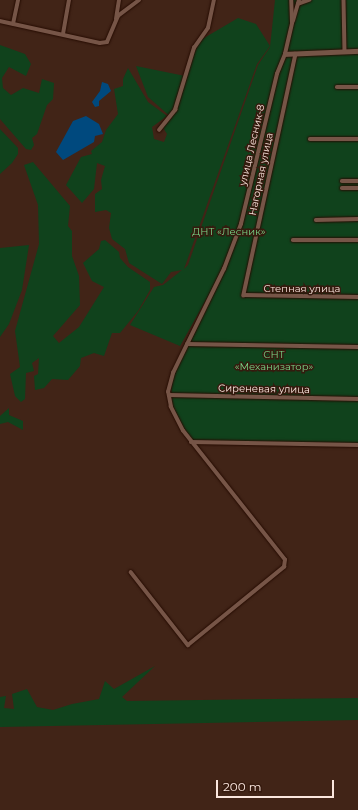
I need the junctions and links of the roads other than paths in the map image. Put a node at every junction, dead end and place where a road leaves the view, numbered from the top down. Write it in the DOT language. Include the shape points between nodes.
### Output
graph roads {
  1 [pos="18,0"];
  2 [pos="69,0"];
  3 [pos="119,0"];
  4 [pos="139,0"];
  5 [pos="214,0"];
  6 [pos="291,0"];
  7 [pos="310,0"];
  8 [pos="344,0"];
  9 [pos="299,2"];
  10 [pos="116,20"];
  11 [pos="0,21"];
  12 [pos="13,24"];
  13 [pos="292,24"];
  14 [pos="63,34"];
  15 [pos="345,51"];
  16 [pos="358,51"];
  17 [pos="285,54"];
  18 [pos="296,54"];
  19 [pos="358,86"];
  20 [pos="337,87"];
  21 [pos="159,130"];
  22 [pos="358,139"];
  23 [pos="310,140"];
  24 [pos="342,181"];
  25 [pos="358,181"];
  26 [pos="342,188"];
  27 [pos="358,188"];
  28 [pos="358,219"];
  29 [pos="316,220"];
  30 [pos="293,240"];
  31 [pos="358,240"];
  32 [pos="245,297"];
  33 [pos="358,297"];
  34 [pos="187,344"];
  35 [pos="358,347"];
  36 [pos="169,395"];
  37 [pos="358,399"];
  38 [pos="191,442"];
  39 [pos="358,445"];
  40 [pos="131,572"];
  1 -- 12 [label="street"];
  2 -- 14 [label="street"];
  3 -- 10 [label="street"];
  4 -- 10 [label="street"];
  5 -- 21 [label="street" via="208,28 194,48 175,110"];
  6 -- 13 [label="street, улица Лесник-8"];
  7 -- 9 [label="street"];
  8 -- 15 [label="street"];
  9 -- 13 [label="street"];
  10 -- 14 [label="street" via="107,42 100,43"];
  11 -- 12 [label="street"];
  12 -- 14 [label="street"];
  13 -- 17 [label="street, улица Лесник-8"];
  15 -- 16 [label="street"];
  15 -- 18 [label="street"];
  17 -- 18 [label="street"];
  17 -- 34 [label="street, улица Лесник-8" via="277,74 242,224"];
  18 -- 32 [label="street, Нагорная улица" via="244,292"];
  19 -- 20 [label="street"];
  22 -- 23 [label="street"];
  24 -- 25 [label="street"];
  26 -- 27 [label="street"];
  28 -- 29 [label="street"];
  30 -- 31 [label="street"];
  32 -- 33 [label="street, Степная улица"];
  34 -- 35 [label="street"];
  34 -- 36 [label="street, улица Лесник-8" via="173,373"];
  36 -- 37 [label="street, Сиреневая улица"];
  36 -- 38 [label="street" via="176,420"];
  38 -- 39 [label="street"];
  38 -- 40 [label="street" via="284,560 284,567 188,645"];
}
